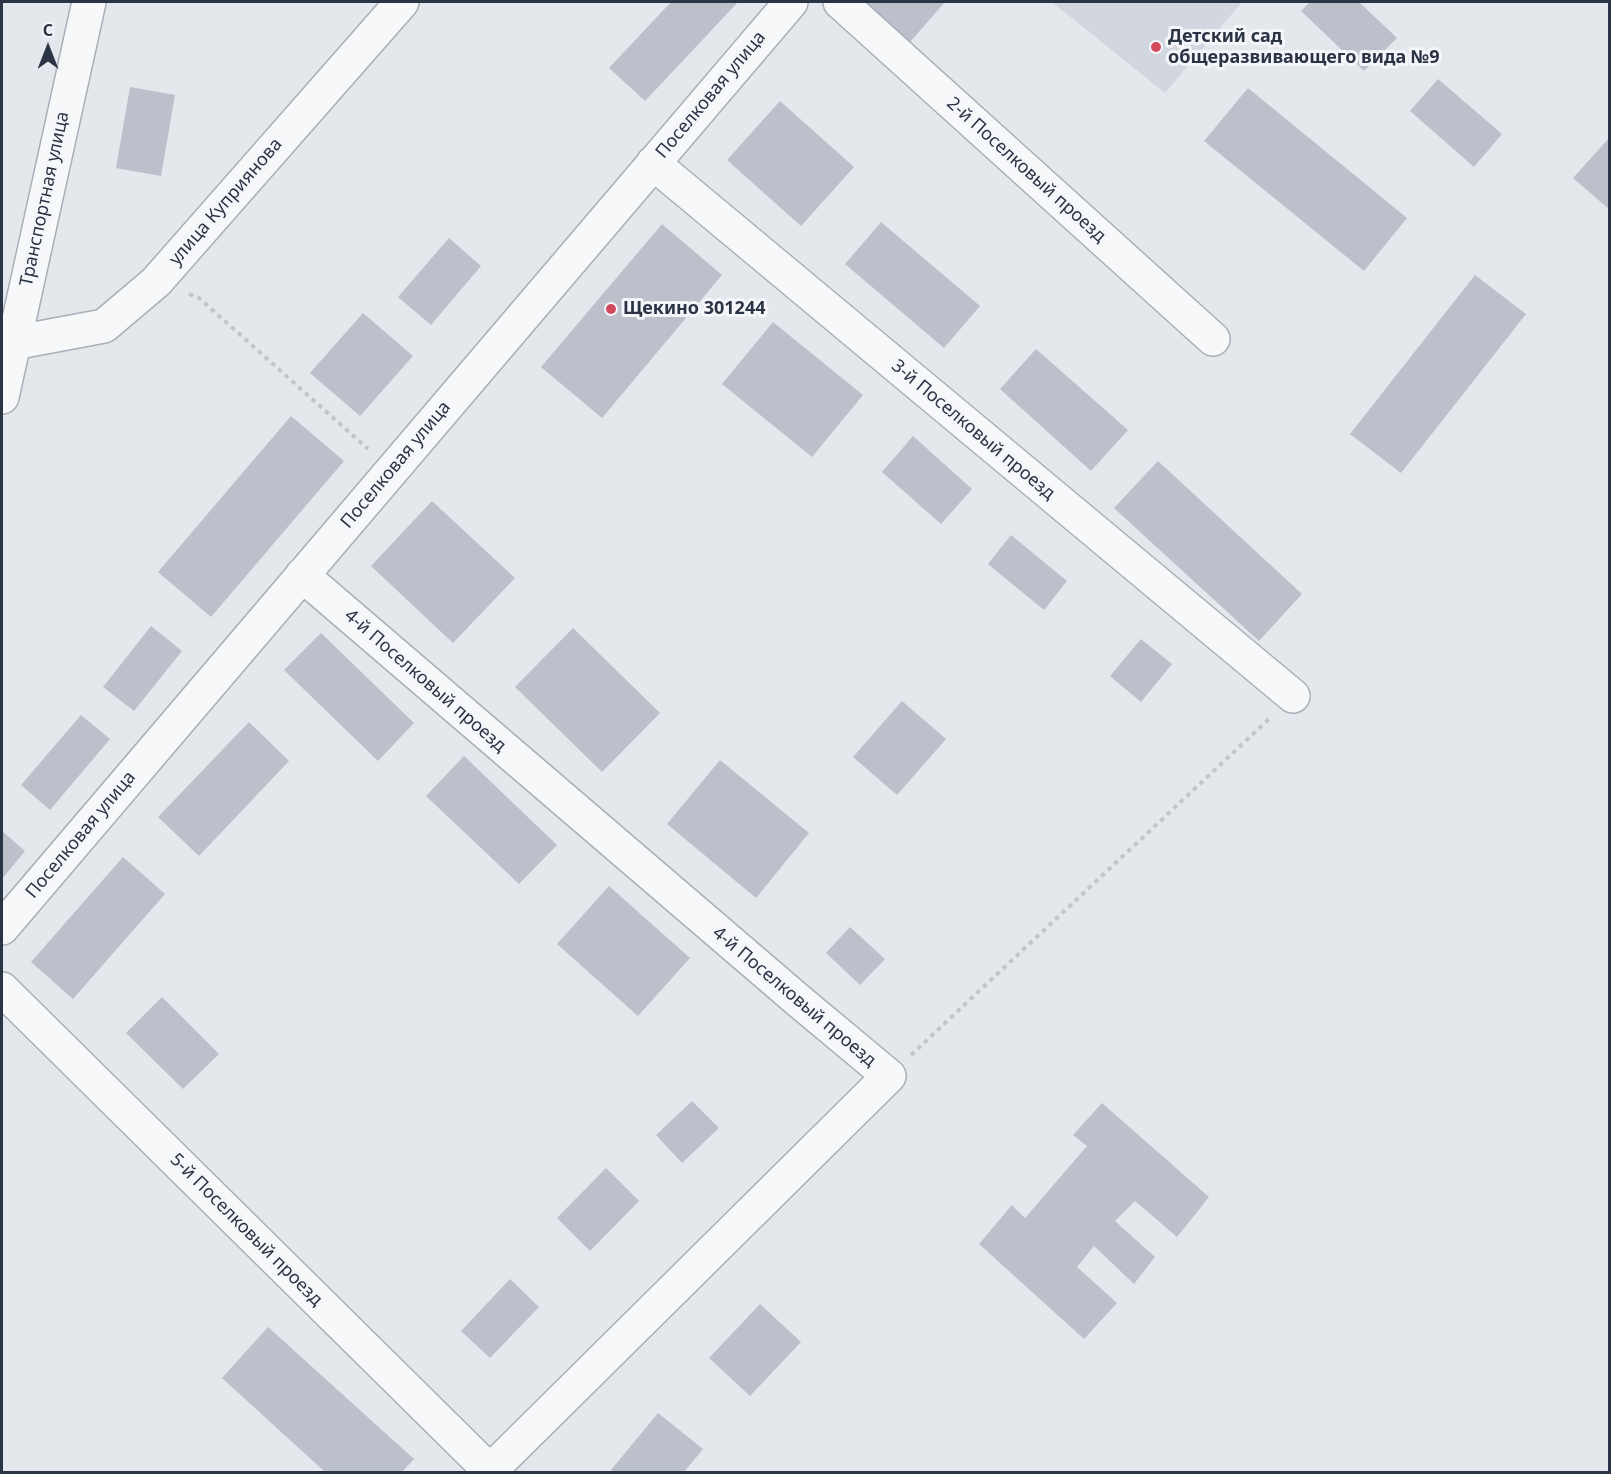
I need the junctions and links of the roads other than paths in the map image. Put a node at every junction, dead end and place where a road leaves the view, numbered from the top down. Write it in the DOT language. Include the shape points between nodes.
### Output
graph roads {
  1 [pos="89,2"];
  2 [pos="402,2"];
  3 [pos="791,2"];
  4 [pos="840,2"];
  5 [pos="653,163"];
  6 [pos="1213,339"];
  7 [pos="13,343"];
  8 [pos="2,397"];
  9 [pos="302,575"];
  10 [pos="1293,696"];
  11 [pos="2,928"];
  12 [pos="2,989"];
  13 [pos="490,1472"];
  1 -- 7 [label="street, Транспортная улица"];
  2 -- 7 [label="street, улица Куприянова" via="156,282 104,326"];
  3 -- 5 [label="street, Поселковая улица"];
  4 -- 6 [label="street, 2-й Поселковый проезд"];
  5 -- 9 [label="street, Поселковая улица"];
  5 -- 10 [label="street, 3-й Поселковый проезд"];
  7 -- 8 [label="street, Транспортная улица"];
  9 -- 11 [label="street, Поселковая улица"];
  9 -- 13 [label="street, 4-й Поселковый проезд" via="889,1076"];
  12 -- 13 [label="street, 5-й Поселковый проезд"];
}
